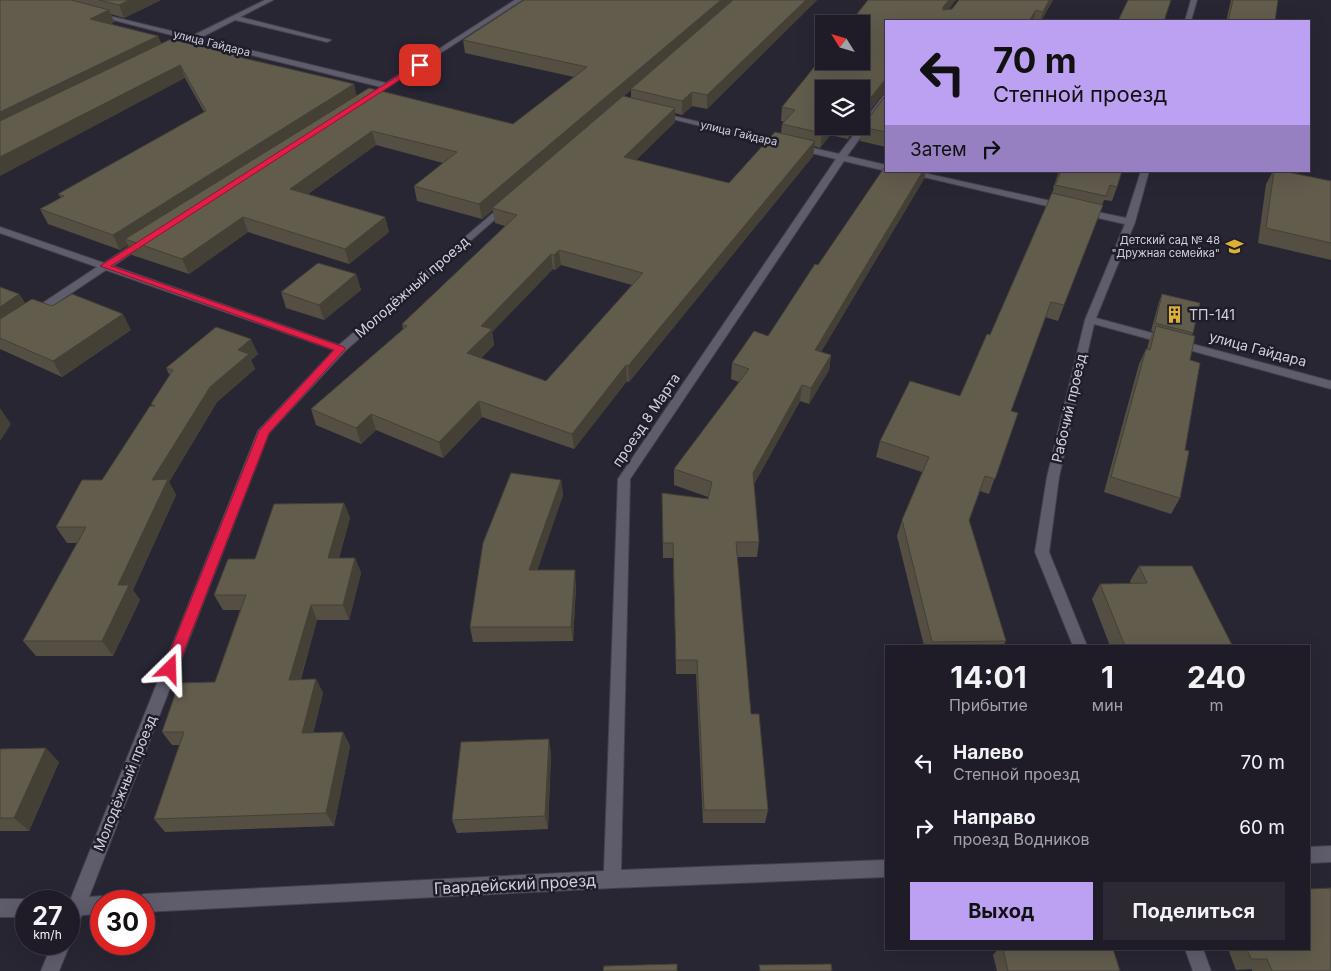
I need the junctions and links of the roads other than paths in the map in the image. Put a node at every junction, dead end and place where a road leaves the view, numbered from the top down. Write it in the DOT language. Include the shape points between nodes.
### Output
graph roads {
  1 [pos="270,0"];
  2 [pos="519,0"];
  3 [pos="1194,0"];
  4 [pos="92,14"];
  5 [pos="234,18"];
  6 [pos="1188,20"];
  7 [pos="193,39"];
  8 [pos="327,40"];
  9 [pos="184,43"];
  10 [pos="387,86"];
  11 [pos="885,99"];
  12 [pos="362,102"];
  13 [pos="650,112"];
  14 [pos="841,158"];
  15 [pos="885,168"];
  16 [pos="906,172"];
  17 [pos="1144,172"];
  18 [pos="518,195"];
  19 [pos="1130,222"];
  20 [pos="0,230"];
  21 [pos="154,234"];
  22 [pos="104,266"];
  23 [pos="24,320"];
  24 [pos="1090,320"];
  25 [pos="340,349"];
  26 [pos="1331,385"];
  27 [pos="1080,645"];
  28 [pos="1331,854"];
  29 [pos="1310,855"];
  30 [pos="885,869"];
  31 [pos="612,879"];
  32 [pos="78,890"];
  33 [pos="155,902"];
  34 [pos="0,908"];
  35 [pos="15,908"];
  36 [pos="1194,950"];
  37 [pos="57,955"];
  38 [pos="50,971"];
  39 [pos="1202,971"];
  1 -- 5 [label="street"];
  2 -- 10 [label="street"];
  3 -- 6 [label="street"];
  4 -- 7 [label="street, улица Гайдара"];
  5 -- 7 [label="street"];
  5 -- 8 [label="street"];
  7 -- 9 [label="street"];
  7 -- 10 [label="street, улица Гайдара"];
  10 -- 12 [label="street"];
  11 -- 14 [label="street, проезд 8 Марта"];
  13 -- 14 [label="street, улица Гайдара"];
  14 -- 15 [label="street, улица Гайдара"];
  14 -- 31 [label="street, проезд 8 Марта" via="624,479"];
  16 -- 19 [label="street"];
  17 -- 19 [label="street, Рабочий проезд"];
  18 -- 25 [label="street, Молодёжный проезд"];
  19 -- 24 [label="street, Рабочий проезд"];
  20 -- 22 [label="street"];
  21 -- 22 [label="street"];
  22 -- 23 [label="street"];
  22 -- 25 [label="street"];
  24 -- 26 [label="street, улица Гайдара"];
  24 -- 27 [label="street, Рабочий проезд" via="1053,477 1042,552"];
  25 -- 32 [label="street, Молодёжный проезд" via="264,431"];
  28 -- 29 [label="street"];
  30 -- 31 [label="street, Гвардейский проезд"];
  31 -- 33 [label="street, Гвардейский проезд"];
  34 -- 35 [label="street"];
  36 -- 39 [label="street"];
  37 -- 38 [label="street"];
}
